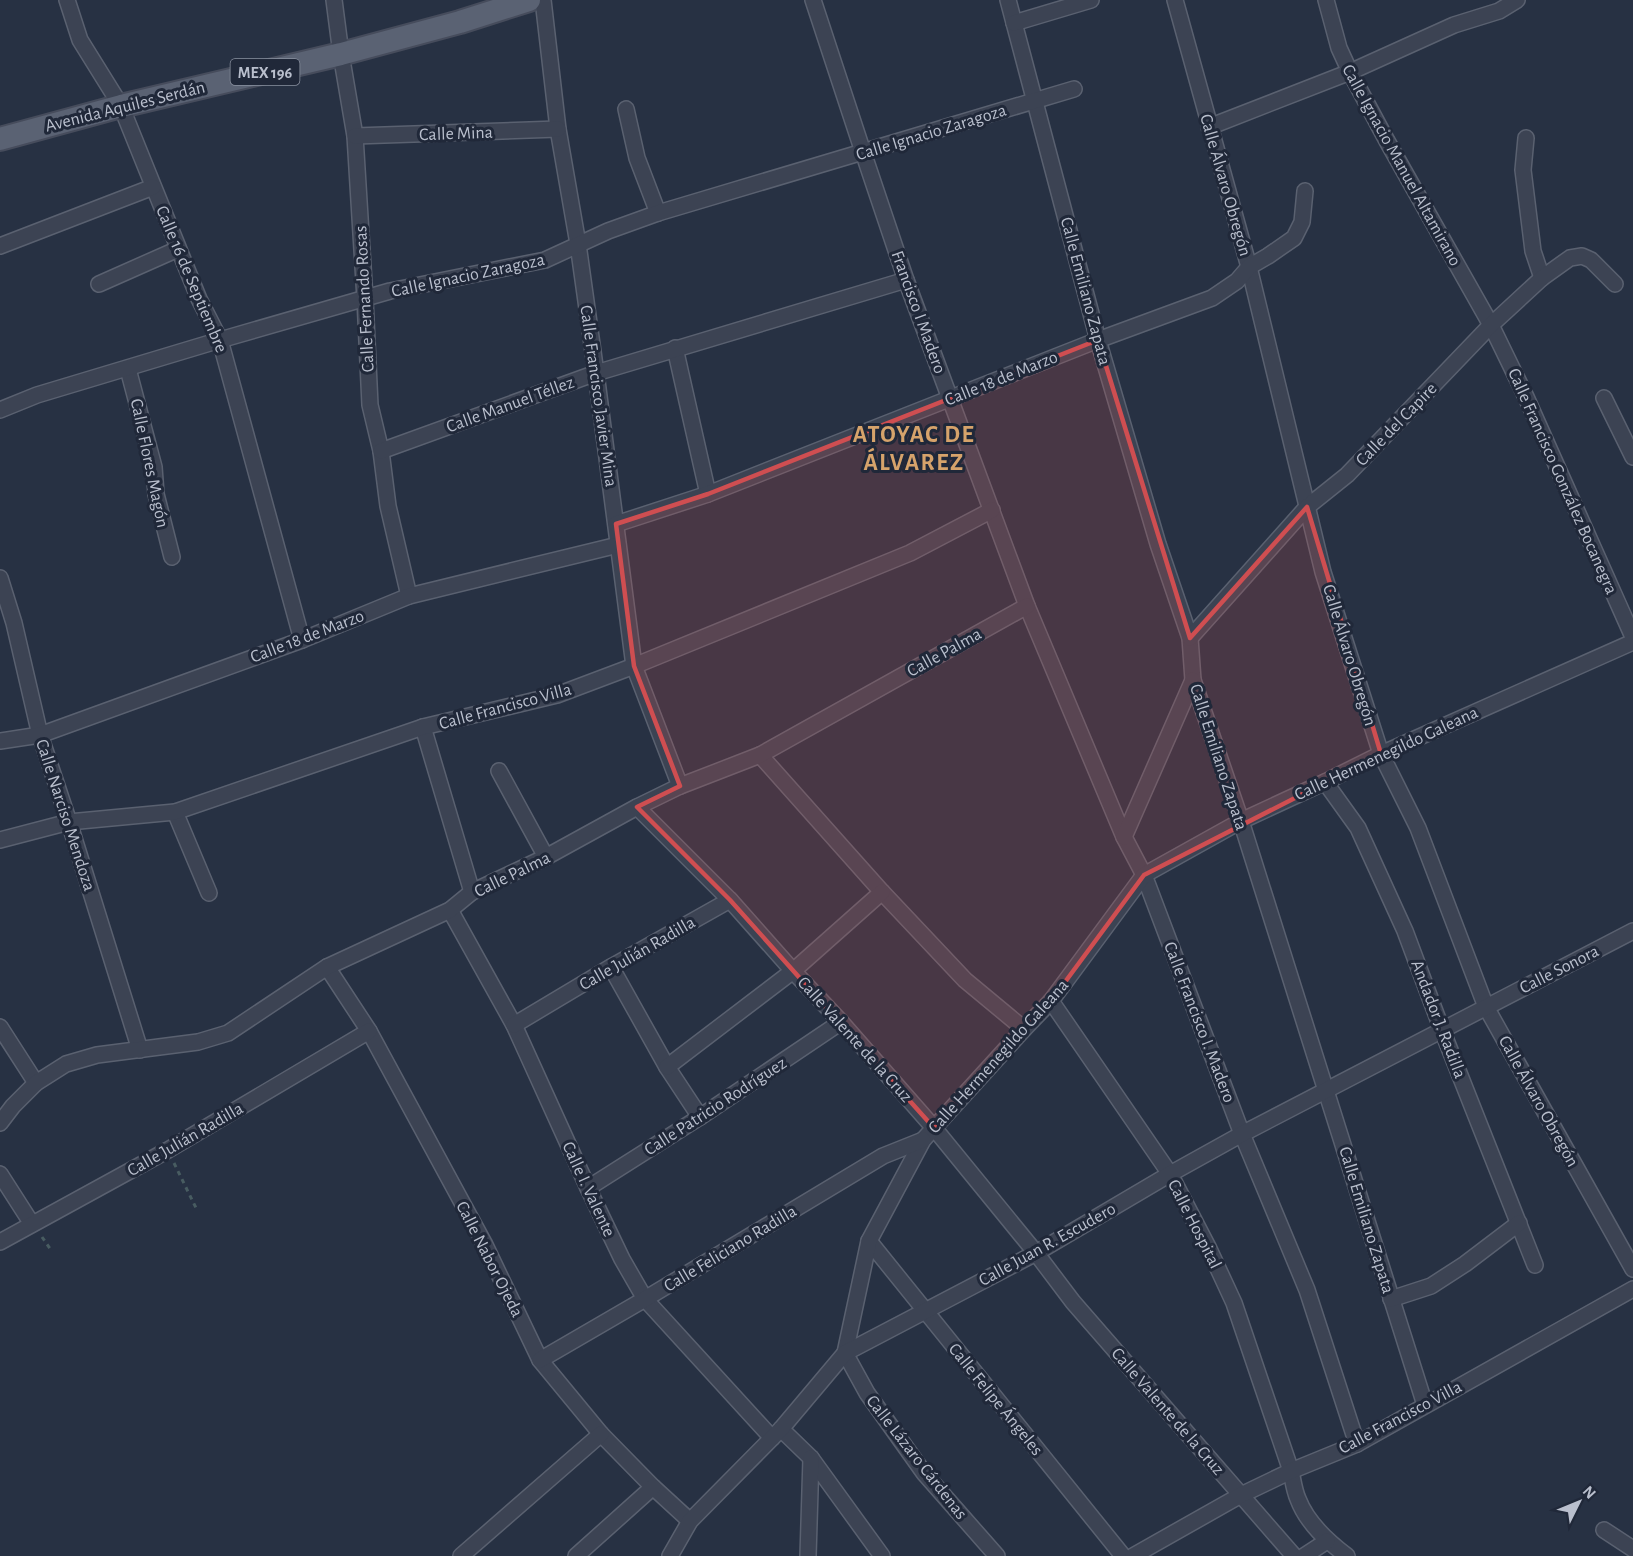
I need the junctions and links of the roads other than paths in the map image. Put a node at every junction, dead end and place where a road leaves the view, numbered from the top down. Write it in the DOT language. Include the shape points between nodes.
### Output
graph roads {
  1 [pos="67,0"];
  2 [pos="334,0"];
  3 [pos="529,0"];
  4 [pos="543,0"];
  5 [pos="813,0"];
  6 [pos="1008,0"];
  7 [pos="1091,0"];
  8 [pos="1175,0"];
  9 [pos="1326,0"];
  10 [pos="1517,0"];
  11 [pos="1014,23"];
  12 [pos="341,54"];
  13 [pos="1350,72"];
  14 [pos="1074,89"];
  15 [pos="1036,101"];
  16 [pos="121,106"];
  17 [pos="626,108"];
  18 [pos="1209,127"];
  19 [pos="558,129"];
  20 [pos="355,136"];
  21 [pos="1526,138"];
  22 [pos="0,139"];
  23 [pos="862,152"];
  24 [pos="153,187"];
  25 [pos="1305,191"];
  26 [pos="658,213"];
  27 [pos="578,244"];
  28 [pos="0,246"];
  29 [pos="178,249"];
  30 [pos="1248,267"];
  31 [pos="1542,278"];
  32 [pos="906,280"];
  33 [pos="99,284"];
  34 [pos="1615,284"];
  35 [pos="365,299"];
  36 [pos="1491,325"];
  37 [pos="220,340"];
  38 [pos="1098,340"];
  39 [pos="675,348"];
  40 [pos="128,369"];
  41 [pos="596,372"];
  42 [pos="1604,398"];
  43 [pos="950,399"];
  44 [pos="0,410"];
  45 [pos="381,451"];
  46 [pos="1633,457"];
  47 [pos="708,494"];
  48 [pos="1306,507"];
  49 [pos="992,510"];
  50 [pos="616,524"];
  51 [pos="618,545"];
  52 [pos="171,557"];
  53 [pos="0,578"];
  54 [pos="409,597"];
  55 [pos="1027,606"];
  56 [pos="1190,638"];
  57 [pos="302,640"];
  58 [pos="1633,640"];
  59 [pos="634,666"];
  60 [pos="1192,680"];
  61 [pos="423,727"];
  62 [pos="40,735"];
  63 [pos="0,741"];
  64 [pos="1381,754"];
  65 [pos="760,755"];
  66 [pos="499,771"];
  67 [pos="1325,782"];
  68 [pos="680,786"];
  69 [pos="637,807"];
  70 [pos="175,812"];
  71 [pos="1241,821"];
  72 [pos="69,822"];
  73 [pos="1124,837"];
  74 [pos="0,840"];
  75 [pos="546,858"];
  76 [pos="1144,875"];
  77 [pos="472,892"];
  78 [pos="882,892"];
  79 [pos="209,893"];
  80 [pos="730,900"];
  81 [pos="450,910"];
  82 [pos="1633,931"];
  83 [pos="611,967"];
  84 [pos="327,968"];
  85 [pos="793,970"];
  86 [pos="1051,1002"];
  87 [pos="1486,1006"];
  88 [pos="841,1022"];
  89 [pos="514,1025"];
  90 [pos="0,1027"];
  91 [pos="1024,1029"];
  92 [pos="1442,1030"];
  93 [pos="369,1032"];
  94 [pos="140,1050"];
  95 [pos="667,1067"];
  96 [pos="36,1083"];
  97 [pos="1326,1091"];
  98 [pos="700,1117"];
  99 [pos="0,1123"];
  100 [pos="934,1128"];
  101 [pos="1242,1134"];
  102 [pos="923,1140"];
  103 [pos="0,1174"];
  104 [pos="1170,1174"];
  105 [pos="588,1188"];
  106 [pos="1519,1223"];
  107 [pos="32,1224"];
  108 [pos="869,1241"];
  109 [pos="0,1242"];
  110 [pos="1036,1253"];
  111 [pos="1535,1265"];
  112 [pos="1633,1269"];
  113 [pos="1633,1289"];
  114 [pos="645,1299"];
  115 [pos="1391,1299"];
  116 [pos="925,1311"];
  117 [pos="845,1353"];
  118 [pos="540,1360"];
  119 [pos="1425,1405"];
  120 [pos="777,1433"];
  121 [pos="601,1434"];
  122 [pos="1357,1444"];
  123 [pos="812,1458"];
  124 [pos="1291,1471"];
  125 [pos="653,1487"];
  126 [pos="1241,1495"];
  127 [pos="690,1521"];
  128 [pos="1604,1530"];
  129 [pos="1327,1541"];
  130 [pos="1633,1549"];
  131 [pos="461,1556"];
  132 [pos="576,1556"];
  133 [pos="670,1556"];
  134 [pos="808,1556"];
  135 [pos="882,1556"];
  136 [pos="997,1556"];
  137 [pos="1123,1556"];
  138 [pos="1133,1556"];
  139 [pos="1294,1556"];
  140 [pos="1304,1556"];
  141 [pos="1347,1556"];
  1 -- 16 [label="street, Calle 16 de Septiembre" via="80,40"];
  2 -- 12 [label="street, Calle Fernando Rosas"];
  3 -- 12 [label="main road, Avenida Aquiles Serdán / MEX 196"];
  4 -- 19 [label="street, Calle Francisco Javier Mina"];
  5 -- 23 [label="street"];
  6 -- 11 [label="street, Calle Emiliano Zapata"];
  7 -- 11 [label="street"];
  8 -- 18 [label="street, Calle Álvaro Obregón"];
  9 -- 13 [label="street, Calle Ignacio Manuel Altamirano"];
  10 -- 13 [label="street" via="1500,11 1454,25"];
  11 -- 15 [label="street, Calle Emiliano Zapata"];
  12 -- 16 [label="main road, Avenida Aquiles Serdán / MEX 196"];
  12 -- 20 [label="street, Calle Fernando Rosas"];
  13 -- 18 [label="street"];
  13 -- 36 [label="street, Calle Ignacio Manuel Altamirano"];
  14 -- 15 [label="street, Calle Ignacio Zaragoza"];
  15 -- 23 [label="street, Calle Ignacio Zaragoza"];
  15 -- 38 [label="street, Calle Emiliano Zapata"];
  16 -- 22 [label="main road, Avenida Aquiles Serdán / MEX 196"];
  16 -- 24 [label="street, Calle 16 de Septiembre"];
  17 -- 26 [label="street" via="637,158"];
  18 -- 30 [label="street, Calle Álvaro Obregón"];
  19 -- 20 [label="street, Calle Mina"];
  19 -- 27 [label="street, Calle Francisco Javier Mina"];
  20 -- 35 [label="street, Calle Fernando Rosas"];
  21 -- 31 [label="street" via="1523,170 1533,251"];
  23 -- 26 [label="street, Calle Ignacio Zaragoza"];
  23 -- 32 [label="street, Francisco I Madero"];
  24 -- 28 [label="street"];
  24 -- 29 [label="street, Calle 16 de Septiembre"];
  25 -- 30 [label="street, Calle 18 de Marzo" via="1302,222 1294,238"];
  26 -- 27 [label="street, Calle Ignacio Zaragoza"];
  27 -- 35 [label="street, Calle Ignacio Zaragoza" via="545,260"];
  27 -- 41 [label="street, Calle Francisco Javier Mina"];
  29 -- 33 [label="street"];
  29 -- 37 [label="street, Calle 16 de Septiembre"];
  30 -- 38 [label="street, Calle 18 de Marzo" via="1237,281 1212,298"];
  30 -- 48 [label="street, Calle Álvaro Obregón"];
  31 -- 34 [label="street, Calle del Capire" via="1570,258 1582,256"];
  31 -- 36 [label="street, Calle del Capire"];
  32 -- 39 [label="street, Calle Manuel Téllez"];
  32 -- 43 [label="street, Francisco I Madero"];
  35 -- 37 [label="street, Calle Ignacio Zaragoza"];
  35 -- 45 [label="street, Calle Fernando Rosas" via="370,405"];
  36 -- 48 [label="street, Calle del Capire" via="1347,475"];
  36 -- 58 [label="street, Calle Francisco González Bocanegra"];
  37 -- 40 [label="street, Calle Ignacio Zaragoza"];
  37 -- 57 [label="street, Calle 16 de Septiembre"];
  38 -- 43 [label="street, Calle 18 de Marzo"];
  38 -- 56 [label="street, Calle Emiliano Zapata"];
  39 -- 41 [label="street, Calle Manuel Téllez"];
  39 -- 47 [label="street"];
  40 -- 44 [label="street, Calle Ignacio Zaragoza"];
  40 -- 52 [label="street, Calle Flores Magón" via="154,467 156,495"];
  41 -- 45 [label="street, Calle Manuel Téllez"];
  41 -- 50 [label="street, Calle Francisco Javier Mina"];
  42 -- 46 [label="street"];
  43 -- 47 [label="street, Calle 18 de Marzo"];
  43 -- 49 [label="street, Francisco I Madero"];
  45 -- 54 [label="street, Calle Fernando Rosas" via="388,506"];
  47 -- 50 [label="street, Calle 18 de Marzo"];
  48 -- 56 [label="street, Calle del Capire"];
  48 -- 64 [label="street, Calle Álvaro Obregón"];
  49 -- 55 [label="street, Francisco I Madero"];
  49 -- 59 [label="street, Calle Francisco Villa" via="910,553"];
  50 -- 51 [label="street, Calle Francisco Javier Mina"];
  51 -- 54 [label="street, Calle 18 de Marzo"];
  51 -- 59 [label="street, Calle Francisco Javier Mina"];
  53 -- 62 [label="street, Calle Narciso Mendoza"];
  54 -- 57 [label="street, Calle 18 de Marzo"];
  55 -- 65 [label="street, Calle Palma"];
  55 -- 73 [label="street, Calle Francisco I. Madero"];
  56 -- 60 [label="street, Calle Emiliano Zapata"];
  57 -- 62 [label="street, Calle 18 de Marzo"];
  58 -- 64 [label="street, Calle Hermenegildo Galeana"];
  59 -- 61 [label="street, Calle Francisco Villa" via="557,695"];
  59 -- 68 [label="street, Calle Francisco Javier Mina"];
  60 -- 71 [label="street, Calle Emiliano Zapata"];
  60 -- 73 [label="street"];
  61 -- 70 [label="street, Calle Francisco Villa"];
  61 -- 77 [label="street"];
  62 -- 63 [label="street, Calle 18 de Marzo"];
  62 -- 72 [label="street, Calle Narciso Mendoza"];
  64 -- 67 [label="street, Calle Hermenegildo Galeana"];
  64 -- 87 [label="street, Calle Álvaro Obregón" via="1418,828"];
  65 -- 68 [label="street, Calle Palma"];
  65 -- 78 [label="street"];
  66 -- 75 [label="street"];
  67 -- 71 [label="street, Calle Hermenegildo Galeana"];
  67 -- 92 [label="street, Andador J. Radilla" via="1358,828 1405,931"];
  68 -- 69 [label="street, Calle Palma"];
  69 -- 75 [label="street, Calle Palma"];
  69 -- 80 [label="street, Calle Valente de la Cruz"];
  70 -- 72 [label="street, Calle Francisco Villa"];
  70 -- 79 [label="street"];
  71 -- 76 [label="street, Calle Hermenegildo Galeana"];
  71 -- 97 [label="street, Calle Emiliano Zapata"];
  72 -- 74 [label="street, Calle Francisco Villa"];
  72 -- 94 [label="street, Calle Narciso Mendoza"];
  73 -- 76 [label="street, Calle Francisco I. Madero"];
  75 -- 77 [label="street, Calle Palma"];
  76 -- 86 [label="street, Calle Hermenegildo Galeana"];
  76 -- 101 [label="street, Calle Francisco I. Madero"];
  77 -- 81 [label="street, Calle Palma"];
  78 -- 85 [label="street"];
  78 -- 91 [label="street" via="965,980"];
  80 -- 83 [label="street, Calle Julián Radilla"];
  80 -- 85 [label="street, Calle Valente de la Cruz"];
  81 -- 84 [label="street, Calle Palma"];
  81 -- 89 [label="street, Calle I. Valente"];
  82 -- 87 [label="street, Calle Sonora"];
  83 -- 89 [label="street, Calle Julián Radilla"];
  83 -- 95 [label="street"];
  84 -- 93 [label="street, Calle Nabor Ojeda"];
  84 -- 94 [label="street, Calle Palma" via="228,1033 198,1042"];
  85 -- 88 [label="street, Calle Valente de la Cruz"];
  85 -- 95 [label="street"];
  86 -- 91 [label="street, Calle Hermenegildo Galeana"];
  86 -- 104 [label="street, Calle Hospital"];
  87 -- 92 [label="street, Calle Juan R. Escudero"];
  87 -- 112 [label="street, Calle Álvaro Obregón"];
  88 -- 98 [label="street, Calle Patricio Rodríguez"];
  88 -- 100 [label="street, Calle Valente de la Cruz"];
  89 -- 105 [label="street, Calle I. Valente"];
  90 -- 96 [label="street"];
  91 -- 100 [label="street, Calle Hermenegildo Galeana"];
  92 -- 97 [label="street, Calle Juan R. Escudero"];
  92 -- 106 [label="street, Andador J. Radilla"];
  93 -- 107 [label="street, Calle Julián Radilla" via="168,1150"];
  93 -- 118 [label="street, Calle Nabor Ojeda" via="484,1243"];
  94 -- 96 [label="street, Calle Palma" via="97,1055 66,1064"];
  95 -- 98 [label="street"];
  96 -- 99 [label="street, Calle Palma"];
  97 -- 101 [label="street, Calle Juan R. Escudero"];
  97 -- 115 [label="street, Calle Emiliano Zapata"];
  98 -- 105 [label="street, Calle Patricio Rodríguez"];
  100 -- 102 [label="street, Calle Hermenegildo Galeana"];
  100 -- 110 [label="street, Calle Valente de la Cruz"];
  101 -- 104 [label="street, Calle Juan R. Escudero"];
  101 -- 122 [label="street, Calle Francisco I. Madero" via="1307,1290"];
  102 -- 108 [label="street, Calle Hermenegildo Galeana"];
  102 -- 114 [label="street, Calle Feliciano Radilla" via="883,1156"];
  103 -- 107 [label="street"];
  104 -- 110 [label="street, Calle Juan R. Escudero"];
  104 -- 124 [label="street, Calle Hospital" via="1234,1303"];
  105 -- 114 [label="street, Calle I. Valente"];
  106 -- 111 [label="street, Andador J. Radilla"];
  106 -- 115 [label="street" via="1431,1286"];
  107 -- 109 [label="street, Calle Julián Radilla"];
  108 -- 116 [label="street, Calle Felipe Ángeles"];
  108 -- 117 [label="street, Calle Hermenegildo Galeana"];
  110 -- 116 [label="street, Calle Juan R. Escudero"];
  110 -- 126 [label="street, Calle Valente de la Cruz" via="1073,1302"];
  113 -- 119 [label="street, Calle Francisco Villa"];
  114 -- 118 [label="street, Calle Feliciano Radilla"];
  114 -- 120 [label="street, Calle I. Valente"];
  115 -- 119 [label="street, Calle Emiliano Zapata"];
  116 -- 117 [label="street, Calle Juan R. Escudero"];
  116 -- 137 [label="street, Calle Felipe Ángeles"];
  117 -- 120 [label="street, Calle Juan R. Escudero"];
  117 -- 136 [label="street, Calle Lázaro Cárdenas" via="867,1394 924,1473"];
  118 -- 121 [label="street, Calle Nabor Ojeda"];
  119 -- 122 [label="street, Calle Francisco Villa"];
  120 -- 123 [label="street, Calle I. Valente"];
  120 -- 127 [label="street, Calle Juan R. Escudero"];
  121 -- 125 [label="street, Calle Nabor Ojeda"];
  121 -- 131 [label="street"];
  122 -- 124 [label="street, Calle Francisco Villa"];
  123 -- 134 [label="street"];
  123 -- 135 [label="street, Calle I. Valente"];
  124 -- 126 [label="street, Calle Francisco Villa"];
  124 -- 129 [label="street, Calle Hospital" via="1306,1516"];
  125 -- 127 [label="street, Calle Nabor Ojeda"];
  125 -- 132 [label="street"];
  126 -- 138 [label="street, Calle Francisco Villa"];
  126 -- 139 [label="street, Calle Valente de la Cruz"];
  127 -- 133 [label="street, Calle Juan R. Escudero"];
  128 -- 130 [label="street"];
  129 -- 140 [label="street"];
  129 -- 141 [label="street, Calle Hospital"];
}
